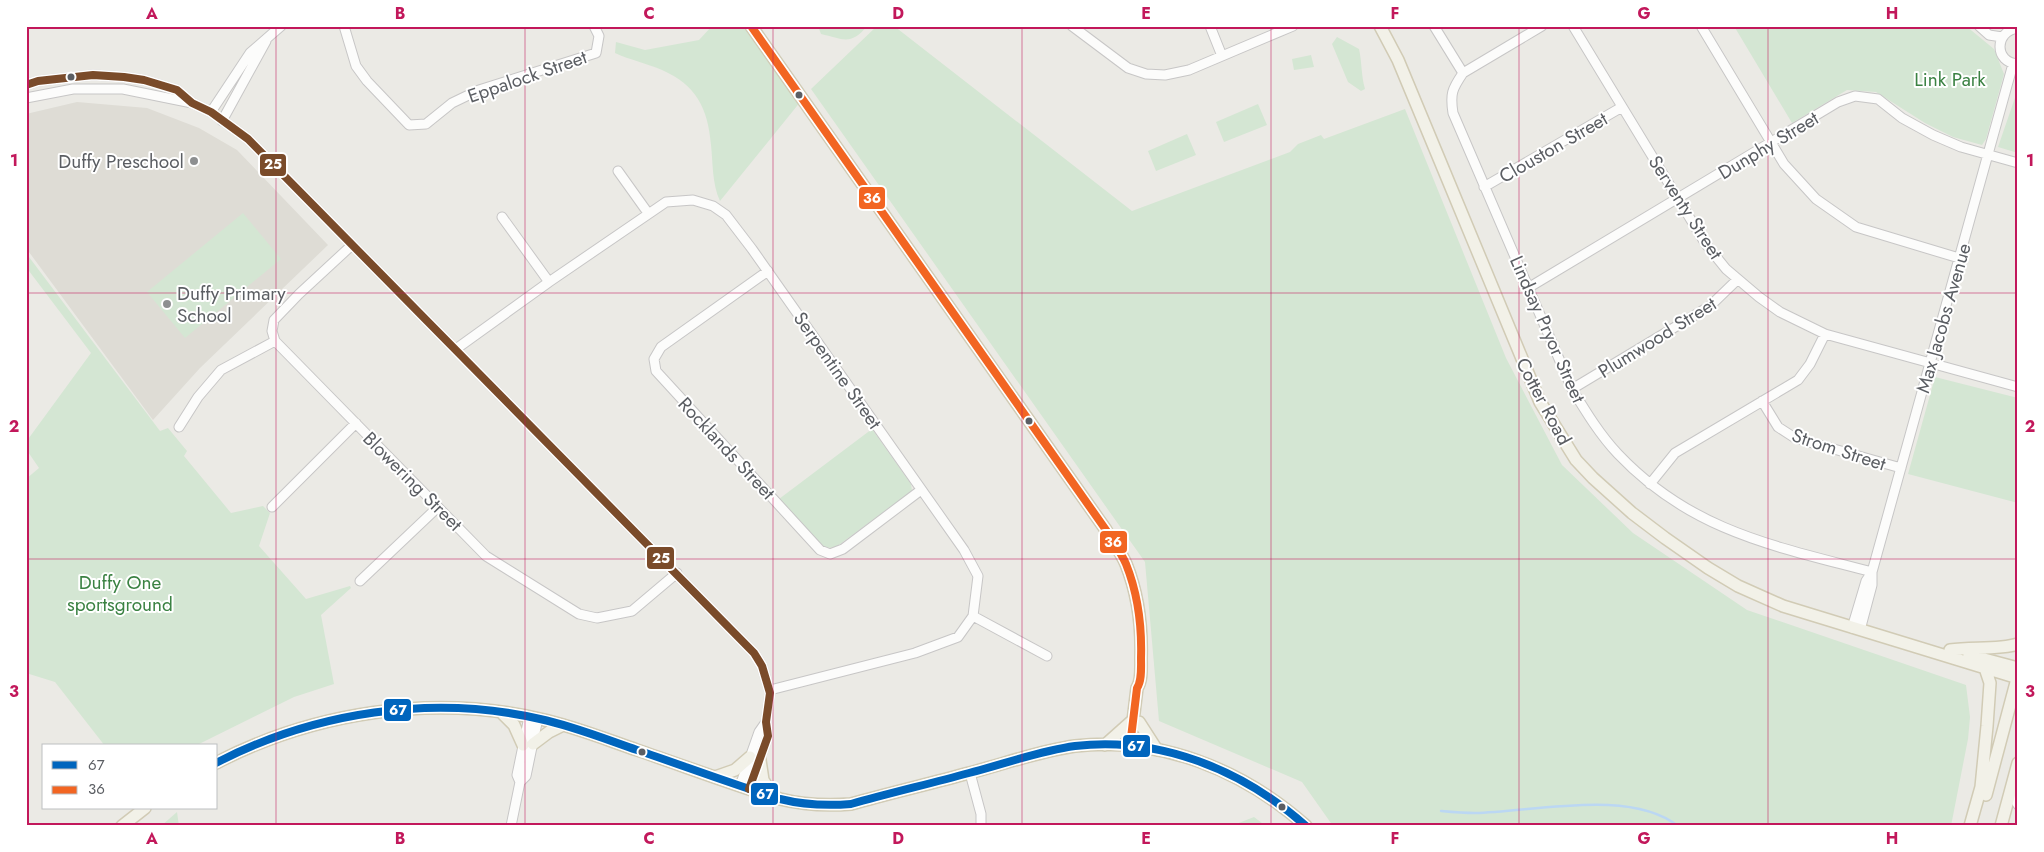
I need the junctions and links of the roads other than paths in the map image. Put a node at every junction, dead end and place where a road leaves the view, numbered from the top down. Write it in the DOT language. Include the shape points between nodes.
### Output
graph roads {
  1 [pos="281,26"];
  2 [pos="344,26"];
  3 [pos="594,26"];
  4 [pos="751,26"];
  5 [pos="1072,26"];
  6 [pos="1210,26"];
  7 [pos="1293,26"];
  8 [pos="1380,26"];
  9 [pos="1390,26"];
  10 [pos="1434,26"];
  11 [pos="1542,26"];
  12 [pos="1573,26"];
  13 [pos="1701,26"];
  14 [pos="1979,26"];
  15 [pos="2018,28"];
  16 [pos="268,36"];
  17 [pos="2002,37"];
  18 [pos="1222,56"];
  19 [pos="1398,60"];
  20 [pos="2016,64"];
  21 [pos="1463,73"];
  22 [pos="26,85"];
  23 [pos="26,98"];
  24 [pos="192,103"];
  25 [pos="1622,106"];
  26 [pos="211,112"];
  27 [pos="222,121"];
  28 [pos="1771,143"];
  29 [pos="1988,155"];
  30 [pos="2018,162"];
  31 [pos="618,171"];
  32 [pos="1484,187"];
  33 [pos="1678,198"];
  34 [pos="648,213"];
  35 [pos="502,217"];
  36 [pos="352,245"];
  37 [pos="1959,258"];
  38 [pos="768,271"];
  39 [pos="1738,280"];
  40 [pos="548,282"];
  41 [pos="1528,288"];
  42 [pos="1825,334"];
  43 [pos="275,341"];
  44 [pos="456,349"];
  45 [pos="1930,363"];
  46 [pos="2018,387"];
  47 [pos="1572,389"];
  48 [pos="1762,402"];
  49 [pos="356,424"];
  50 [pos="179,427"];
  51 [pos="1901,468"];
  52 [pos="1650,484"];
  53 [pos="921,490"];
  54 [pos="272,507"];
  55 [pos="438,507"];
  56 [pos="1872,572"];
  57 [pos="676,573"];
  58 [pos="360,581"];
  59 [pos="973,616"];
  60 [pos="1856,629"];
  61 [pos="2018,644"];
  62 [pos="1915,645"];
  63 [pos="1950,650"];
  64 [pos="1047,656"];
  65 [pos="1985,668"];
  66 [pos="2018,668"];
  67 [pos="2018,677"];
  68 [pos="770,690"];
  69 [pos="500,712"];
  70 [pos="534,717"];
  71 [pos="1136,721"];
  72 [pos="563,725"];
  73 [pos="528,745"];
  74 [pos="1105,745"];
  75 [pos="1133,746"];
  76 [pos="1157,750"];
  77 [pos="755,759"];
  78 [pos="218,761"];
  79 [pos="2018,763"];
  80 [pos="970,773"];
  81 [pos="715,777"];
  82 [pos="745,788"];
  83 [pos="2010,792"];
  84 [pos="774,797"];
  85 [pos="2018,806"];
  86 [pos="142,810"];
  87 [pos="122,826"];
  88 [pos="511,826"];
  89 [pos="981,826"];
  90 [pos="1306,826"];
  91 [pos="1970,826"];
  92 [pos="1978,826"];
  93 [pos="2001,826"];
  1 -- 16 [label="street"];
  2 -- 3 [label="street, Eppalock Street" via="356,66 366,81 410,125 426,124 452,103 479,90 596,53 599,36"];
  4 -- 71 [label="main road" via="1106,530 1125,562 1137,597 1142,629"];
  5 -- 18 [label="street" via="1118,62 1146,74 1177,74"];
  6 -- 18 [label="street"];
  7 -- 18 [label="street"];
  8 -- 19 [label="main road, Cotter Road"];
  9 -- 19 [label="main road, Cotter Road"];
  10 -- 21 [label="street"];
  11 -- 21 [label="street, Lindsay Pryor Street"];
  12 -- 25 [label="street, Serventy Street"];
  13 -- 28 [label="street"];
  14 -- 17 [label="street" via="1989,35"];
  15 -- 17 [label="street" via="2011,29"];
  16 -- 26 [label="street" via="250,54"];
  16 -- 27 [label="street" via="258,60"];
  17 -- 20 [label="street" via="2001,53"];
  19 -- 60 [label="main road, Cotter Road" via="1540,402 1576,460 1632,513 1708,568 1783,606"];
  20 -- 29 [label="street, Max Jacobs Avenue"];
  21 -- 32 [label="street, Lindsay Pryor Street" via="1450,97 1453,113"];
  22 -- 24 [label="street" via="93,75 124,77 177,90"];
  23 -- 24 [label="street" via="73,89 123,89"];
  24 -- 26 [label="street"];
  25 -- 32 [label="street, Clouston Street"];
  25 -- 33 [label="street, Serventy Street"];
  26 -- 27 [label="street"];
  27 -- 36 [label="street" via="248,139"];
  28 -- 29 [label="street, Dunphy Street" via="1838,102 1862,96 1878,99 1932,135"];
  28 -- 33 [label="street, Dunphy Street"];
  28 -- 37 [label="street" via="1794,176 1816,199 1856,227"];
  29 -- 30 [label="street, Dunphy Street"];
  29 -- 37 [label="street, Max Jacobs Avenue"];
  31 -- 34 [label="street"];
  32 -- 41 [label="street, Lindsay Pryor Street"];
  33 -- 39 [label="street, Serventy Street" via="1705,242"];
  33 -- 41 [label="street, Dunphy Street"];
  34 -- 38 [label="street, Serpentine Street" via="666,202 693,200 713,206 726,215"];
  34 -- 40 [label="street, Serpentine Street"];
  35 -- 40 [label="street"];
  36 -- 43 [label="street" via="274,320 272,331"];
  36 -- 44 [label="street"];
  37 -- 45 [label="street, Max Jacobs Avenue"];
  38 -- 53 [label="street, Serpentine Street"];
  38 -- 53 [label="street, Rocklands Street" via="661,347 654,360 656,371 820,550 830,554 843,549"];
  39 -- 42 [label="street, Serventy Street" via="1780,312"];
  39 -- 47 [label="street, Plumwood Street" via="1710,306"];
  40 -- 44 [label="street, Serpentine Street"];
  41 -- 47 [label="street, Lindsay Pryor Street"];
  42 -- 45 [label="street, Serventy Street"];
  42 -- 48 [label="street" via="1798,380"];
  43 -- 49 [label="street, Blowering Street"];
  43 -- 50 [label="street" via="221,370"];
  44 -- 57 [label="street"];
  45 -- 46 [label="street, Serventy Street"];
  45 -- 51 [label="street, Max Jacobs Avenue"];
  47 -- 52 [label="street, Lindsay Pryor Street" via="1618,454"];
  48 -- 51 [label="street, Strom Street" via="1778,427 1795,438"];
  48 -- 52 [label="street" via="1675,454"];
  49 -- 54 [label="street"];
  49 -- 55 [label="street, Blowering Street"];
  51 -- 56 [label="street, Max Jacobs Avenue"];
  52 -- 56 [label="street, Lindsay Pryor Street" via="1682,507 1748,538"];
  53 -- 59 [label="street, Serpentine Street" via="964,550 978,576"];
  55 -- 57 [label="street, Blowering Street" via="486,556 579,614 596,618 632,611"];
  55 -- 58 [label="street"];
  56 -- 60 [label="street, Max Jacobs Avenue" via="1866,581"];
  57 -- 68 [label="street" via="754,653"];
  59 -- 64 [label="street"];
  59 -- 68 [label="street, Serpentine Street" via="958,637 915,653"];
  60 -- 62 [label="main road, Cotter Road"];
  61 -- 63 [label="main road"];
  62 -- 63 [label="main road, Cotter Road"];
  62 -- 65 [label="main road, Cotter Road"];
  63 -- 66 [label="main road, Cotter Road"];
  65 -- 67 [label="main road, Cotter Road"];
  65 -- 91 [label="main road" via="1990,683 1987,726 1981,787"];
  67 -- 92 [label="main road, Cotter Road"];
  68 -- 77 [label="street" via="770,705 766,722 759,732"];
  69 -- 70 [label="main road"];
  69 -- 73 [label="main road"];
  69 -- 78 [label="main road" via="424,708 360,715 281,734"];
  70 -- 72 [label="main road"];
  70 -- 73 [label="street"];
  71 -- 74 [label="main road"];
  71 -- 75 [label="main road"];
  71 -- 76 [label="main road"];
  72 -- 73 [label="main road"];
  72 -- 81 [label="main road"];
  73 -- 88 [label="street" via="517,774 520,782"];
  74 -- 75 [label="main road"];
  74 -- 80 [label="main road" via="1058,749"];
  75 -- 76 [label="main road"];
  76 -- 90 [label="main road" via="1192,758 1243,780 1283,806"];
  77 -- 81 [label="main road"];
  77 -- 82 [label="street"];
  77 -- 84 [label="main road"];
  79 -- 83 [label="main road"];
  80 -- 84 [label="main road" via="851,804 814,805"];
  80 -- 89 [label="street"];
  81 -- 82 [label="main road"];
  82 -- 84 [label="main road"];
  83 -- 85 [label="street"];
  83 -- 93 [label="main road"];
  86 -- 87 [label="main road"];
}
